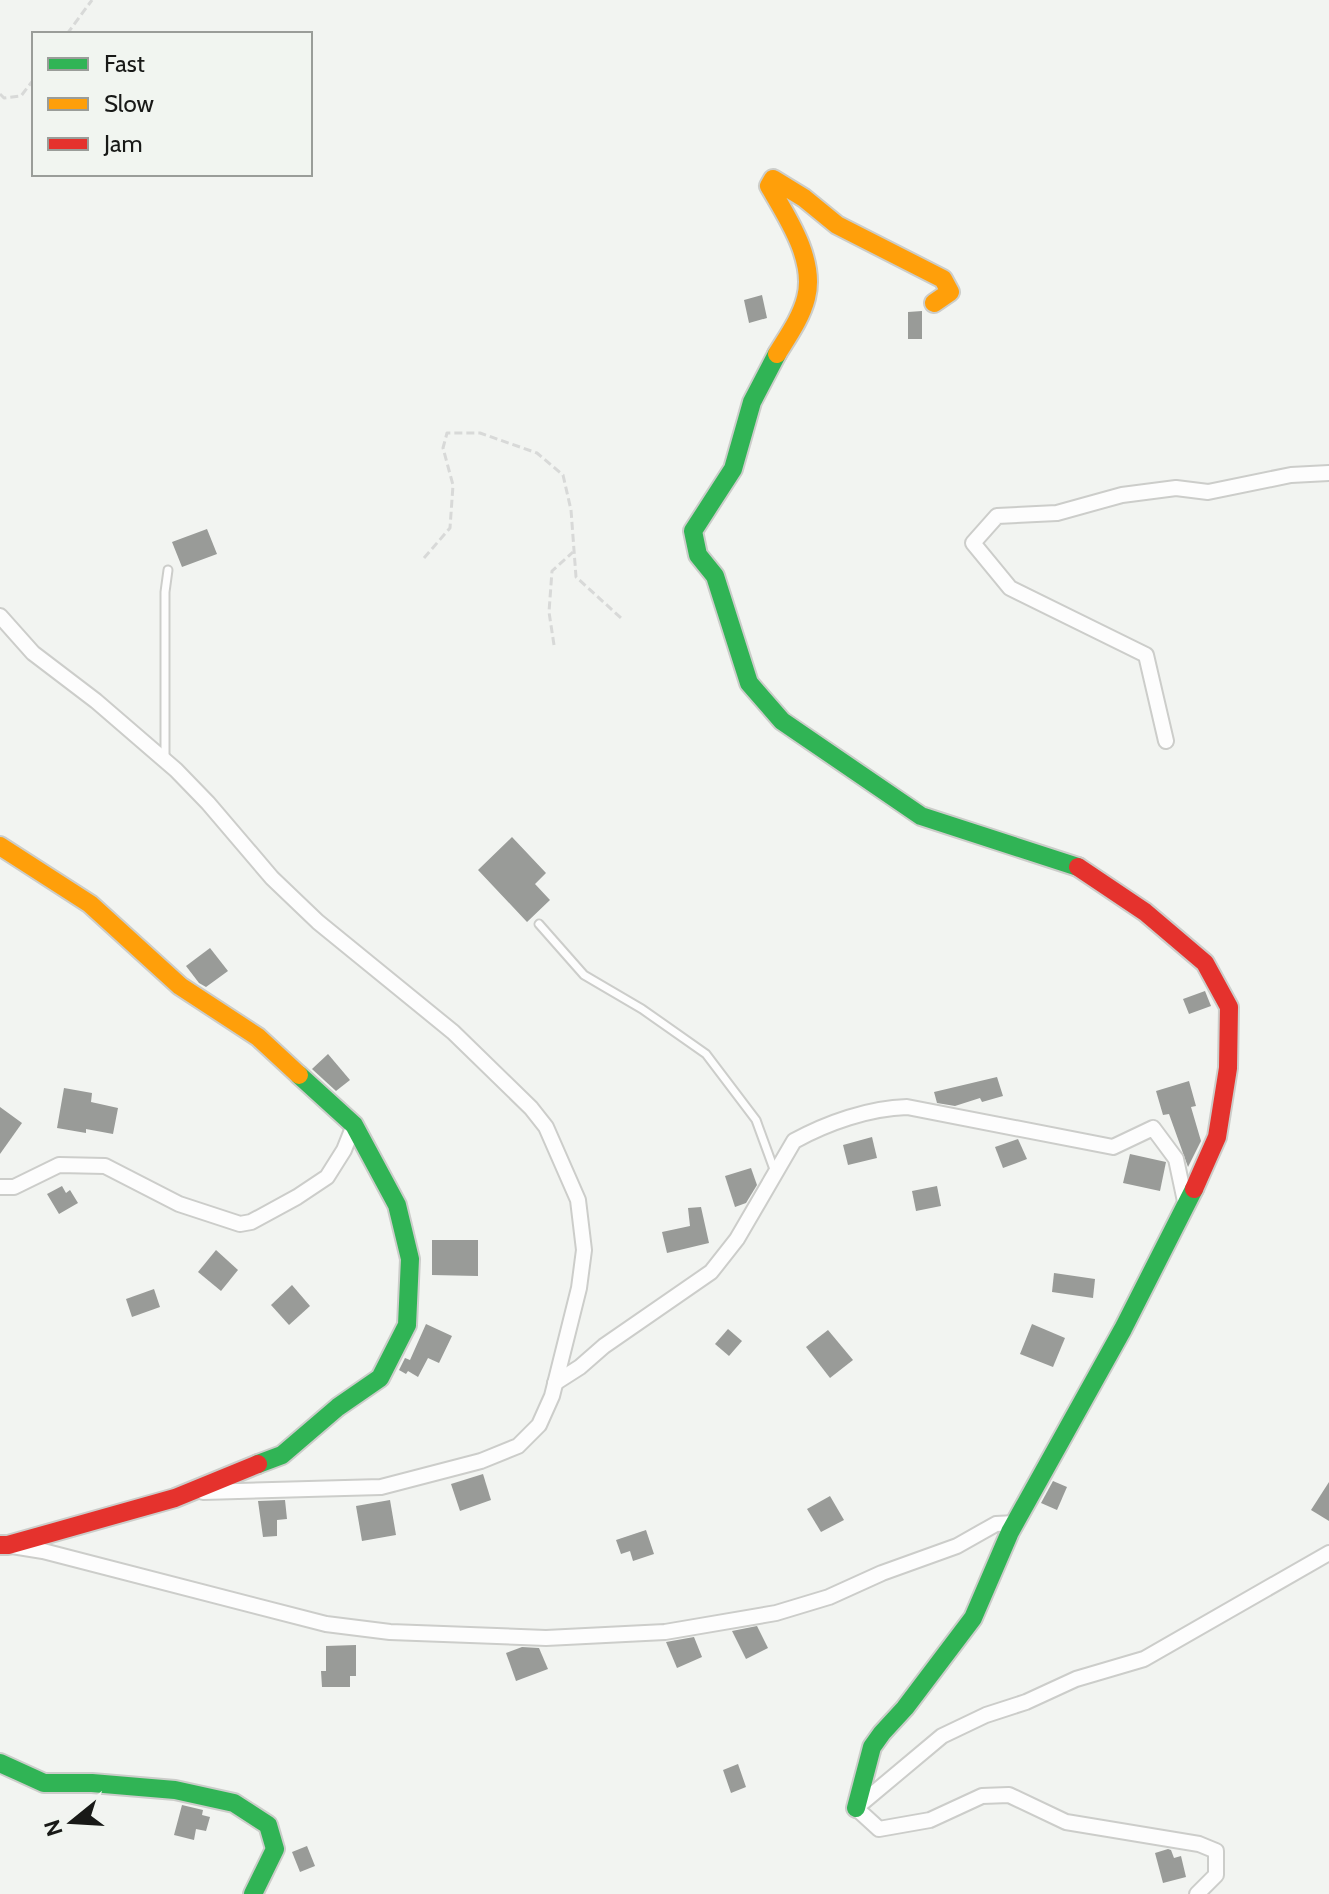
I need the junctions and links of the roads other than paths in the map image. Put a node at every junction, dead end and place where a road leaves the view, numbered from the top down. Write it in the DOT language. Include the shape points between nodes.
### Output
graph roads {
  1 [pos="934,303"];
  2 [pos="1329,473"];
  3 [pos="168,570"];
  4 [pos="0,616"];
  5 [pos="1166,741"];
  6 [pos="165,760"];
  7 [pos="0,846"];
  8 [pos="539,924"];
  9 [pos="354,1125"];
  10 [pos="775,1172"];
  11 [pos="0,1187"];
  12 [pos="1186,1207"];
  13 [pos="555,1383"];
  14 [pos="175,1498"];
  15 [pos="1015,1523"];
  16 [pos="4,1545"];
  17 [pos="1329,1553"];
  18 [pos="0,1763"];
  19 [pos="856,1808"];
  20 [pos="253,1894"];
  21 [pos="1197,1894"];
  1 -- 12 [label="street" via="950,292 943,279 837,225 773,179 769,186 803,253 808,288 755,394 732,470 693,531 698,555 715,576 749,683 782,721 921,816 1080,868 1145,912 1205,963 1229,1007 1228,1068 1217,1137"];
  2 -- 5 [label="street" via="1208,492 1176,488 1135,493 1057,513 997,516 973,543 1010,588 1146,655"];
  3 -- 6 [label="lane"];
  4 -- 6 [label="street" via="33,653"];
  6 -- 13 [label="street" via="272,878 356,955 453,1032 546,1127 578,1200 584,1250"];
  7 -- 9 [label="street" via="90,904 180,986 258,1037"];
  8 -- 10 [label="lane" via="584,975 706,1054 756,1120"];
  9 -- 11 [label="street" via="327,1177 240,1224 179,1204 105,1166 59,1165 14,1187"];
  9 -- 14 [label="street" via="397,1205 410,1259 407,1325 380,1378 282,1455"];
  10 -- 12 [label="street" via="794,1141 810,1132 887,1107 907,1107 1113,1147 1153,1128 1176,1159"];
  10 -- 13 [label="street" via="737,1239 711,1272"];
  12 -- 15 [label="street"];
  13 -- 14 [label="street" via="539,1425 518,1446 481,1461 381,1487 209,1491"];
  14 -- 16 [label="street"];
  15 -- 16 [label="street" via="996,1524 957,1546 776,1613 665,1632 546,1638 326,1624"];
  15 -- 19 [label="street" via="973,1618 914,1694 909,1708 891,1721 872,1747"];
  17 -- 19 [label="street" via="1144,1659 1076,1679 942,1736"];
  18 -- 20 [label="street" via="44,1783 175,1790 234,1803 268,1825 275,1849"];
  19 -- 21 [label="street" via="879,1829 930,1820 982,1796 1009,1795 1066,1822 1216,1851 1216,1875"];
}
